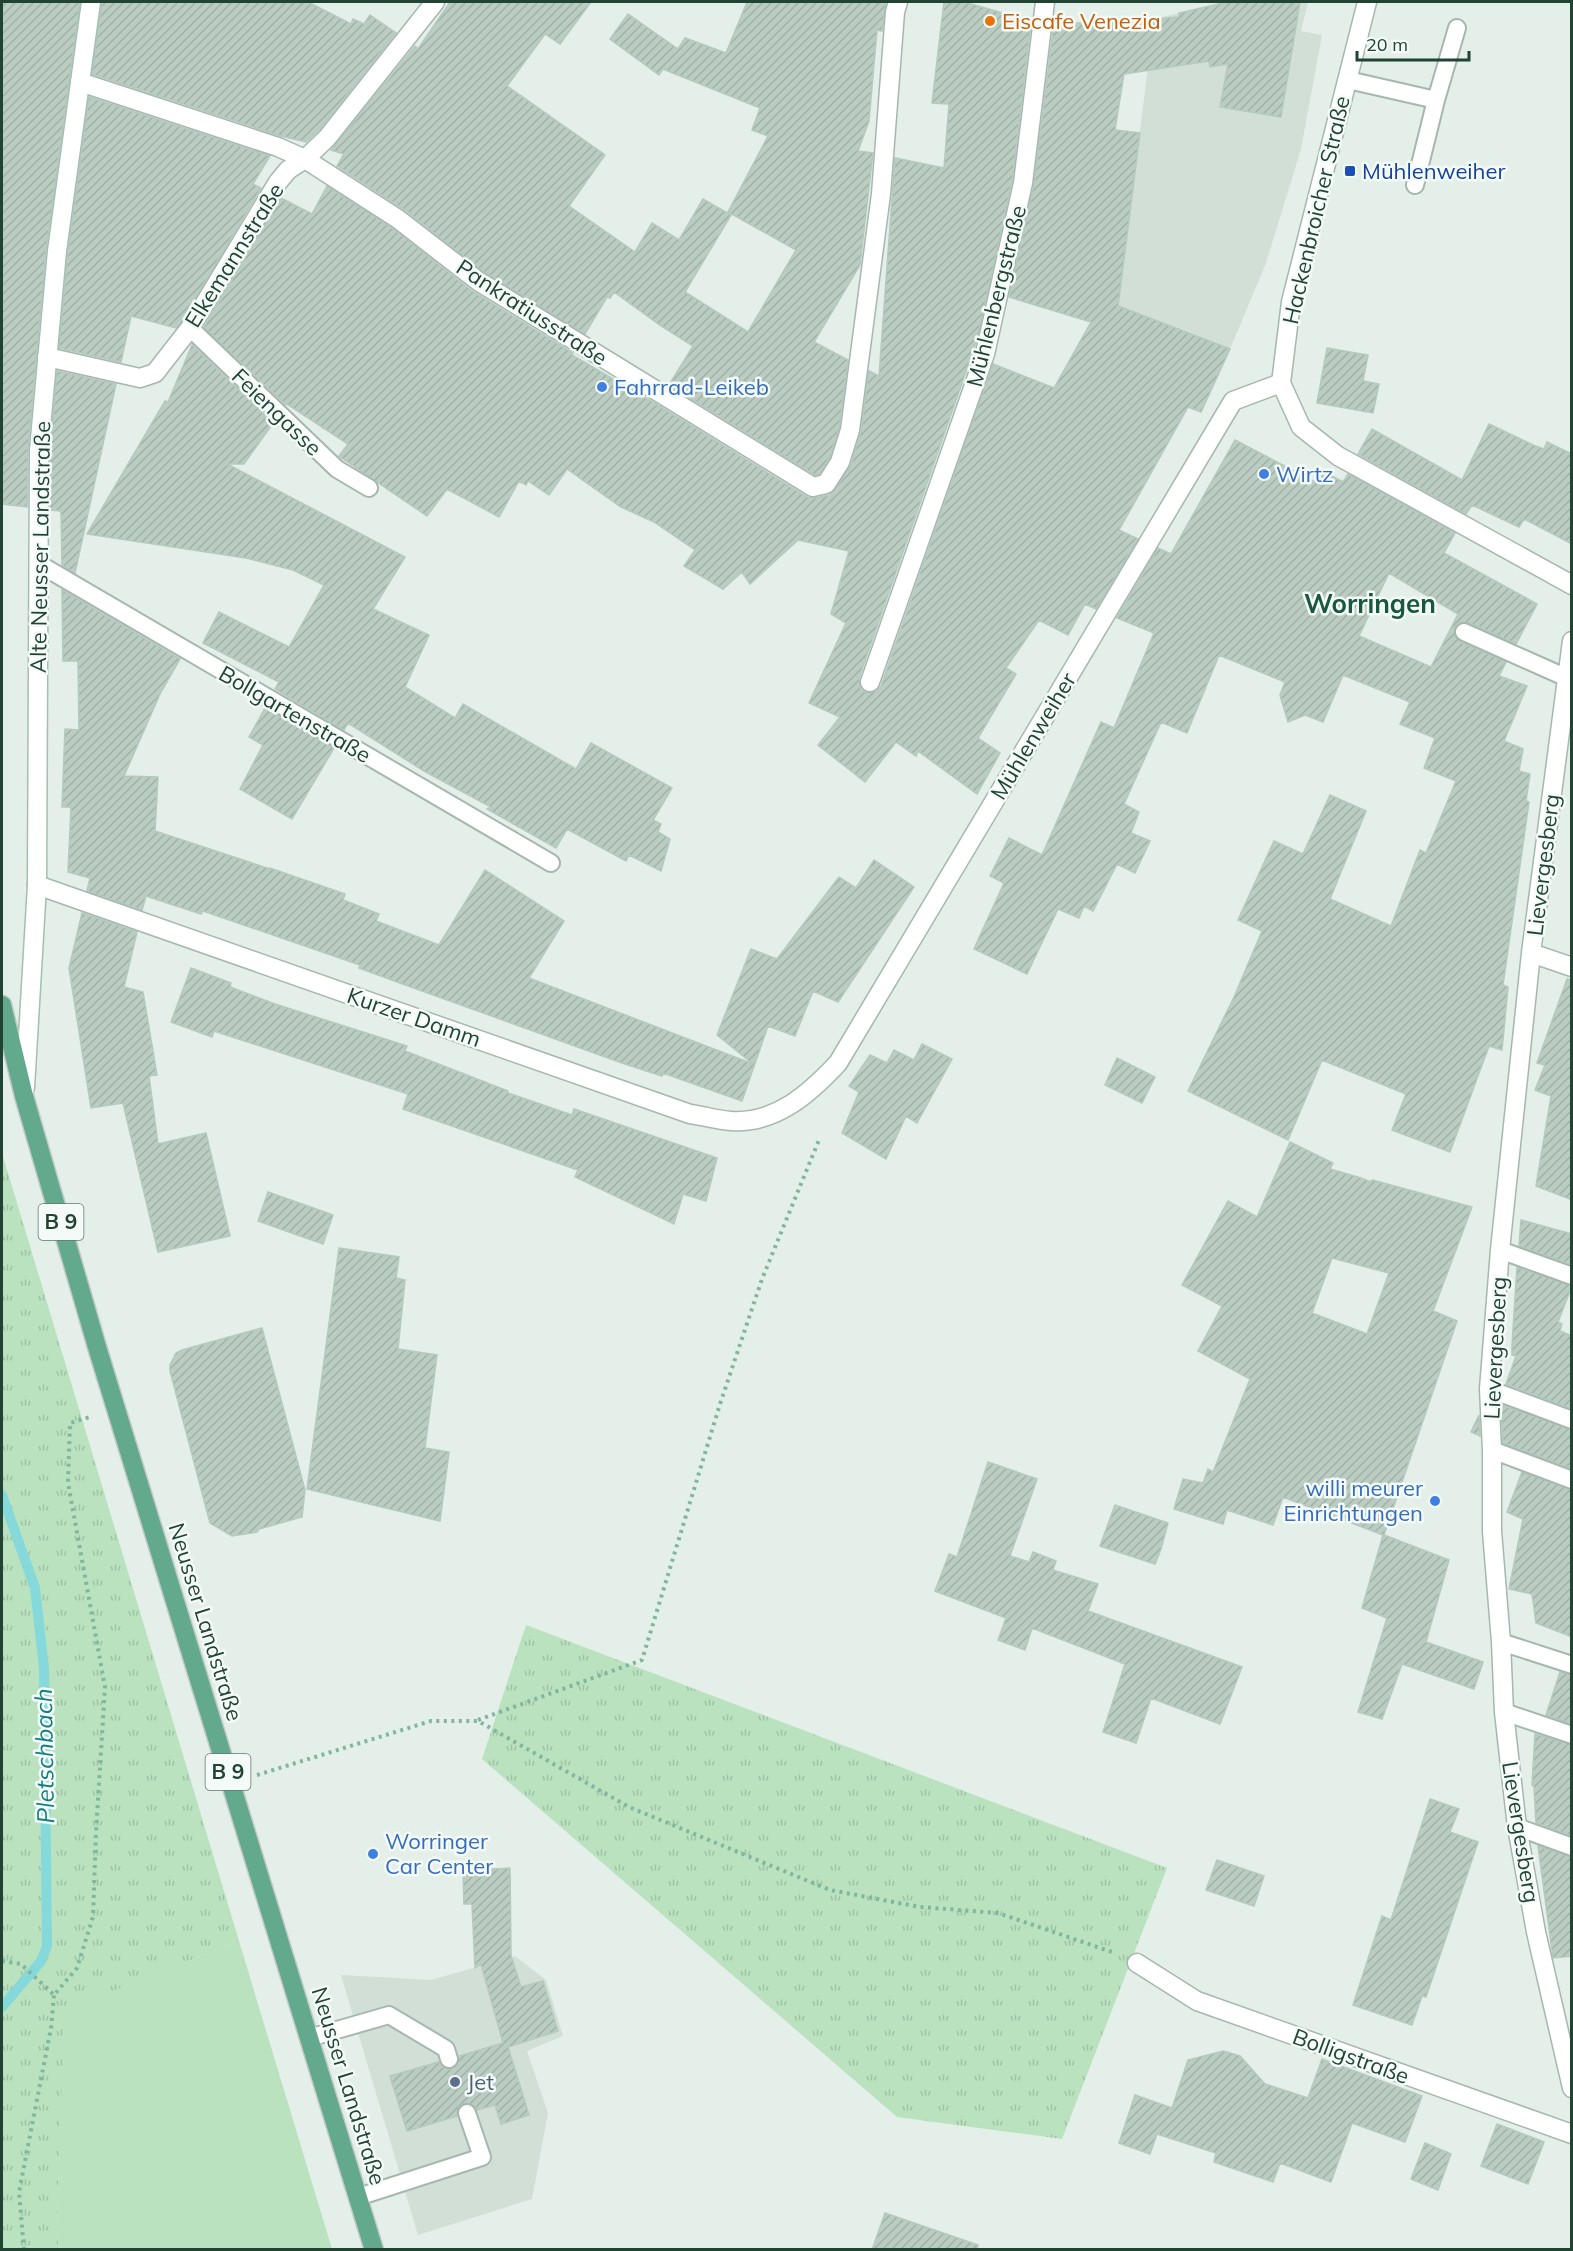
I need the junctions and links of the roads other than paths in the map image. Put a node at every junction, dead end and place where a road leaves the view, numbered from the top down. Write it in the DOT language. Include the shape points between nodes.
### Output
graph roads {
  1 [pos="91,2"];
  2 [pos="435,2"];
  3 [pos="898,2"];
  4 [pos="1045,2"];
  5 [pos="1367,2"];
  6 [pos="1457,28"];
  7 [pos="1348,80"];
  8 [pos="80,82"];
  9 [pos="1436,100"];
  10 [pos="305,159"];
  11 [pos="1415,184"];
  12 [pos="190,328"];
  13 [pos="47,357"];
  14 [pos="1281,383"];
  15 [pos="369,488"];
  16 [pos="39,564"];
  17 [pos="1572,585"];
  18 [pos="1464,632"];
  19 [pos="1572,641"];
  20 [pos="1567,678"];
  21 [pos="870,682"];
  22 [pos="551,863"];
  23 [pos="37,885"];
  24 [pos="1532,952"];
  25 [pos="1572,967"];
  26 [pos="2,1005"];
  27 [pos="24,1096"];
  28 [pos="794,1104"];
  29 [pos="1500,1250"];
  30 [pos="1572,1276"];
  31 [pos="1489,1389"];
  32 [pos="1572,1420"];
  33 [pos="1492,1450"];
  34 [pos="1572,1480"];
  35 [pos="1501,1642"];
  36 [pos="1572,1665"];
  37 [pos="1504,1712"];
  38 [pos="1572,1735"];
  39 [pos="1517,1827"];
  40 [pos="1572,1847"];
  41 [pos="1137,1963"];
  42 [pos="309,2038"];
  43 [pos="449,2059"];
  44 [pos="1572,2088"];
  45 [pos="467,2113"];
  46 [pos="1572,2134"];
  47 [pos="358,2197"];
  48 [pos="374,2250"];
  1 -- 8 [label="street, Alte Neusser Landstraße"];
  2 -- 10 [label="street, Elkemannstraße" via="327,138"];
  3 -- 10 [label="street, Pankratiusstraße" via="881,194 850,430 840,462 826,484 813,487 478,281 398,219"];
  4 -- 21 [label="street, Mühlenbergstraße" via="1023,183 985,354"];
  5 -- 7 [label="street, Hackenbroicher Straße"];
  6 -- 9 [label="lane"];
  7 -- 9 [label="lane"];
  7 -- 14 [label="street, Hackenbroicher Straße" via="1291,302"];
  8 -- 10 [label="street, Pankratiusstraße"];
  8 -- 13 [label="street, Alte Neusser Landstraße"];
  9 -- 11 [label="lane"];
  10 -- 12 [label="street, Elkemannstraße" via="278,182"];
  12 -- 13 [label="street, Elkemannstraße" via="154,373 140,378"];
  12 -- 15 [label="lane, Feiengasse" via="337,469"];
  13 -- 16 [label="street, Alte Neusser Landstraße" via="39,450"];
  14 -- 17 [label="street" via="1301,427 1338,456"];
  14 -- 28 [label="street, Mühlenweiher" via="1233,401 838,1063"];
  16 -- 22 [label="lane, Bollgartenstraße"];
  16 -- 23 [label="street, Alte Neusser Landstraße"];
  18 -- 20 [label="lane"];
  19 -- 20 [label="street, Lievergesberg"];
  20 -- 24 [label="street, Lievergesberg"];
  23 -- 27 [label="street, Alte Neusser Landstraße"];
  23 -- 28 [label="street, Kurzer Damm" via="690,1114 733,1121 764,1116"];
  24 -- 25 [label="street"];
  24 -- 29 [label="street, Lievergesberg"];
  26 -- 27 [label="main road, Neusser Landstraße / B 9"];
  27 -- 42 [label="main road, Neusser Landstraße / B 9"];
  29 -- 30 [label="lane"];
  29 -- 31 [label="street, Lievergesberg"];
  31 -- 32 [label="lane"];
  31 -- 33 [label="street, Lievergesberg"];
  33 -- 34 [label="lane"];
  33 -- 35 [label="street, Lievergesberg" via="1492,1531"];
  35 -- 36 [label="lane"];
  35 -- 37 [label="street, Lievergesberg"];
  37 -- 38 [label="lane"];
  37 -- 39 [label="street, Lievergesberg"];
  39 -- 40 [label="lane"];
  39 -- 44 [label="street, Lievergesberg" via="1536,1932"];
  41 -- 46 [label="street, Bolligstraße" via="1197,2001"];
  42 -- 43 [label="lane" via="389,2016 446,2049"];
  42 -- 47 [label="main road, Neusser Landstraße / B 9"];
  45 -- 47 [label="lane" via="482,2157"];
  47 -- 48 [label="main road, Neusser Landstraße / B 9"];
}
